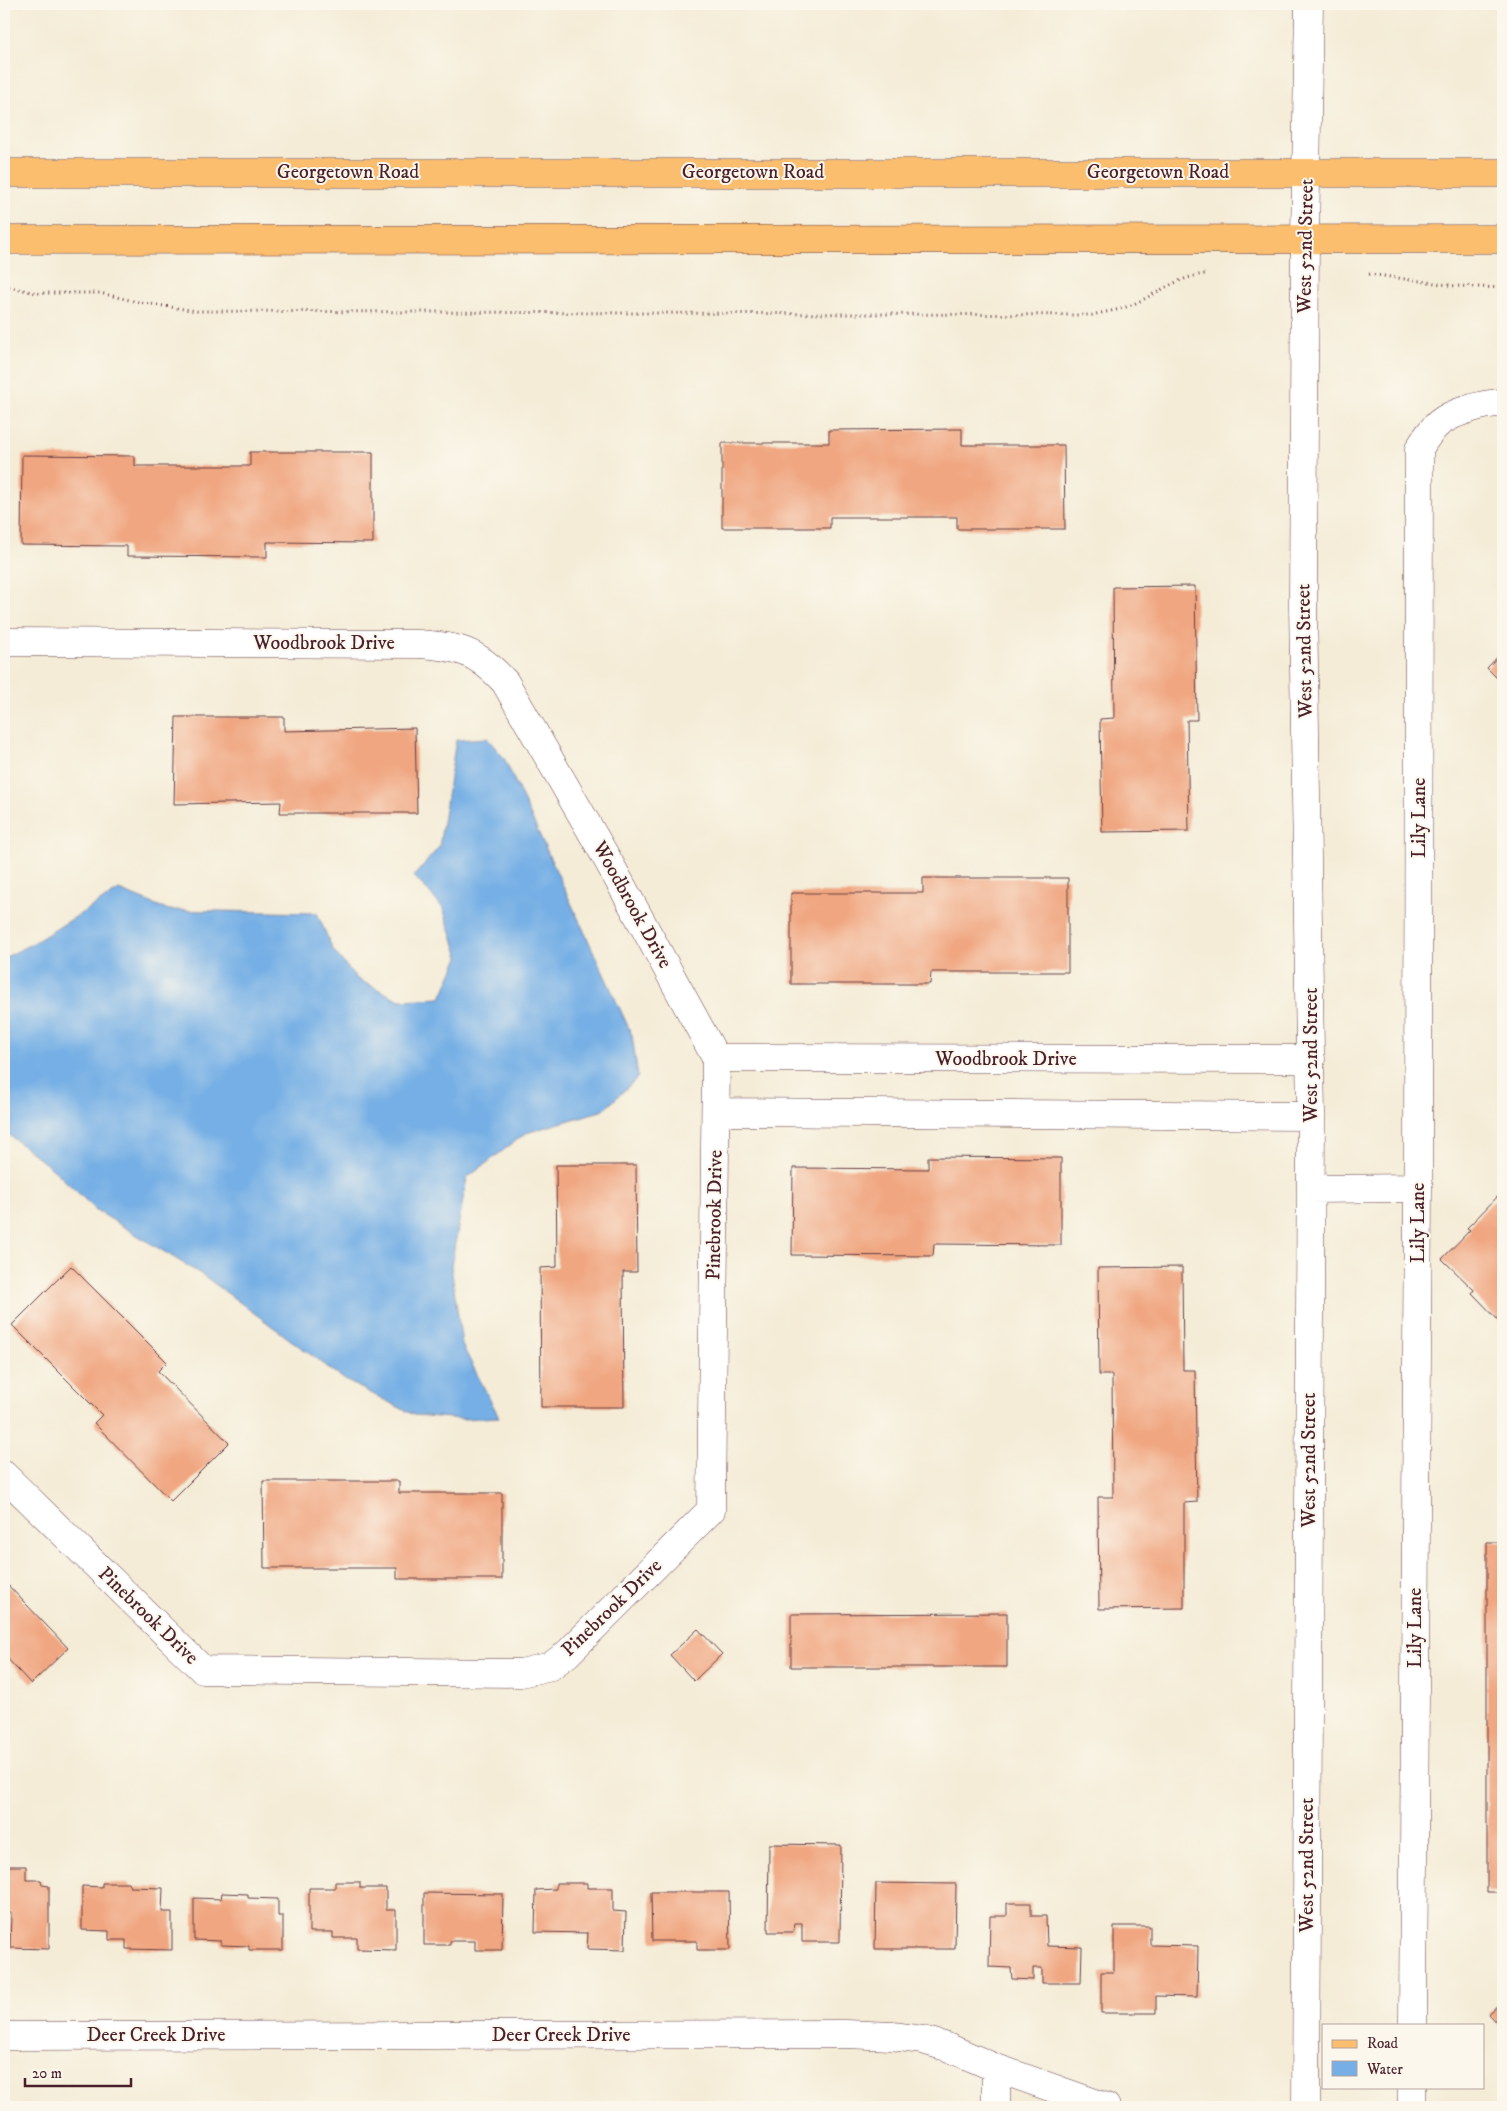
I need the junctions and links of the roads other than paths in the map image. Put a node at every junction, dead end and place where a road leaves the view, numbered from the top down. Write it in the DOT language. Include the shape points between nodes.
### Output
graph roads {
  1 [pos="1309,4"];
  2 [pos="1307,172"];
  3 [pos="4,173"];
  4 [pos="1503,173"];
  5 [pos="1305,238"];
  6 [pos="1503,239"];
  7 [pos="4,240"];
  8 [pos="1503,403"];
  9 [pos="4,642"];
  10 [pos="716,1058"];
  11 [pos="1311,1060"];
  12 [pos="716,1112"];
  13 [pos="1311,1116"];
  14 [pos="1418,1188"];
  15 [pos="1311,1189"];
  16 [pos="4,1475"];
  17 [pos="1413,2024"];
  18 [pos="4,2036"];
  19 [pos="996,2068"];
  20 [pos="1412,2088"];
  21 [pos="996,2107"];
  22 [pos="1106,2107"];
  23 [pos="1306,2107"];
  24 [pos="1412,2107"];
  1 -- 2 [label="street, West 52nd Street"];
  2 -- 3 [label="main road, Georgetown Road"];
  2 -- 4 [label="main road, Georgetown Road"];
  2 -- 5 [label="street, West 52nd Street"];
  5 -- 6 [label="main road"];
  5 -- 7 [label="main road"];
  5 -- 11 [label="street, West 52nd Street" via="1303,603"];
  8 -- 14 [label="street, Lily Lane" via="1489,403 1452,414 1435,426 1419,449"];
  9 -- 10 [label="street, Woodbrook Drive" via="418,644 445,646 473,655 488,664 506,682"];
  10 -- 11 [label="street, Woodbrook Drive"];
  10 -- 12 [label="street, Pinebrook Drive"];
  11 -- 13 [label="street, West 52nd Street"];
  12 -- 13 [label="street"];
  12 -- 16 [label="street, Pinebrook Drive" via="711,1510 551,1666 521,1673 203,1670"];
  13 -- 15 [label="street, West 52nd Street"];
  14 -- 15 [label="street"];
  14 -- 17 [label="street, Lily Lane"];
  15 -- 23 [label="street, West 52nd Street"];
  18 -- 19 [label="street, Deer Creek Drive" via="846,2034 923,2040"];
  19 -- 21 [label="street"];
  19 -- 22 [label="street, Deer Creek Drive"];
  20 -- 24 [label="street"];
}
